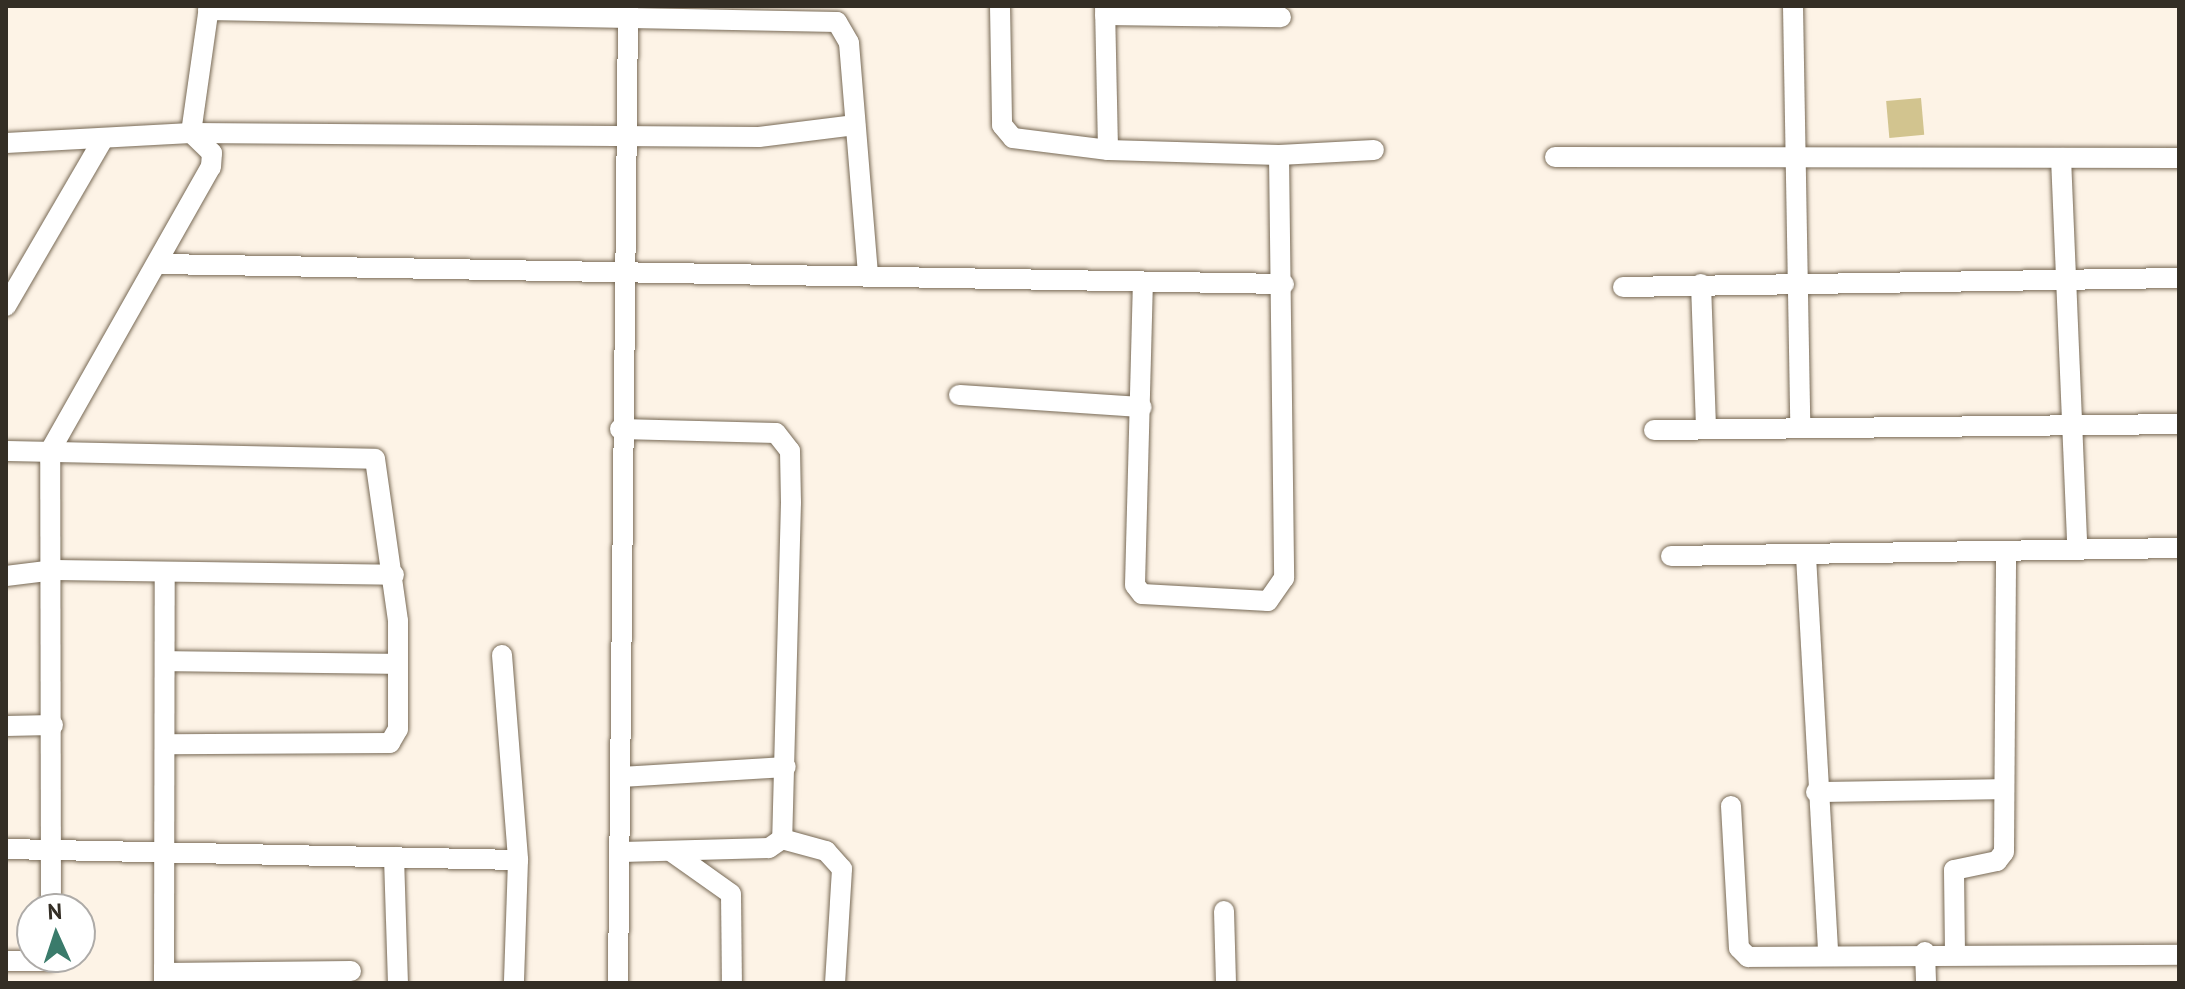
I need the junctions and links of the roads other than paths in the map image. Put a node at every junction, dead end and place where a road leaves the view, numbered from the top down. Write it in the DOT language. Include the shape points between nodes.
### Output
graph roads {
  1 [pos="1000,6"];
  2 [pos="1793,6"];
  3 [pos="208,8"];
  4 [pos="1105,10"];
  5 [pos="628,13"];
  6 [pos="1281,17"];
  7 [pos="855,125"];
  8 [pos="191,133"];
  9 [pos="624,139"];
  10 [pos="102,141"];
  11 [pos="6,143"];
  12 [pos="1108,150"];
  13 [pos="1374,150"];
  14 [pos="1279,155"];
  15 [pos="1555,157"];
  16 [pos="1800,158"];
  17 [pos="2061,158"];
  18 [pos="2179,158"];
  19 [pos="160,264"];
  20 [pos="621,274"];
  21 [pos="868,275"];
  22 [pos="2179,278"];
  23 [pos="2063,279"];
  24 [pos="1802,281"];
  25 [pos="1143,283"];
  26 [pos="1284,284"];
  27 [pos="1701,284"];
  28 [pos="1623,287"];
  29 [pos="6,306"];
  30 [pos="959,395"];
  31 [pos="1142,407"];
  32 [pos="2068,424"];
  33 [pos="2179,424"];
  34 [pos="1800,425"];
  35 [pos="1706,426"];
  36 [pos="620,429"];
  37 [pos="1654,430"];
  38 [pos="6,451"];
  39 [pos="50,451"];
  40 [pos="2077,545"];
  41 [pos="2179,548"];
  42 [pos="2006,551"];
  43 [pos="1671,556"];
  44 [pos="1806,556"];
  45 [pos="55,570"];
  46 [pos="165,573"];
  47 [pos="394,575"];
  48 [pos="6,576"];
  49 [pos="502,655"];
  50 [pos="165,661"];
  51 [pos="397,664"];
  52 [pos="53,725"];
  53 [pos="6,726"];
  54 [pos="167,744"];
  55 [pos="786,767"];
  56 [pos="621,777"];
  57 [pos="2002,789"];
  58 [pos="1816,792"];
  59 [pos="1731,806"];
  60 [pos="782,839"];
  61 [pos="6,849"];
  62 [pos="52,849"];
  63 [pos="166,850"];
  64 [pos="622,852"];
  65 [pos="672,852"];
  66 [pos="394,857"];
  67 [pos="518,860"];
  68 [pos="51,893"];
  69 [pos="1224,911"];
  70 [pos="1925,952"];
  71 [pos="1955,953"];
  72 [pos="1828,955"];
  73 [pos="2179,955"];
  74 [pos="351,971"];
  75 [pos="164,978"];
  76 [pos="398,983"];
  77 [pos="514,983"];
  78 [pos="618,983"];
  79 [pos="732,983"];
  80 [pos="835,983"];
  81 [pos="1226,983"];
  82 [pos="1926,983"];
  1 -- 12 [label="street" via="1007,134"];
  2 -- 16 [label="street"];
  3 -- 5 [label="street"];
  3 -- 8 [label="street"];
  4 -- 6 [label="street"];
  4 -- 12 [label="street"];
  5 -- 7 [label="street" via="837,22 846,29"];
  5 -- 9 [label="street"];
  7 -- 9 [label="street" via="759,137"];
  7 -- 21 [label="street"];
  8 -- 9 [label="street"];
  8 -- 10 [label="street"];
  8 -- 19 [label="street" via="212,153 211,167"];
  9 -- 20 [label="street"];
  10 -- 11 [label="street"];
  10 -- 29 [label="street"];
  12 -- 14 [label="street"];
  13 -- 14 [label="street"];
  14 -- 26 [label="street"];
  15 -- 16 [label="street"];
  16 -- 17 [label="street"];
  16 -- 24 [label="street"];
  17 -- 18 [label="street"];
  17 -- 23 [label="street"];
  19 -- 20 [label="street"];
  19 -- 39 [label="street"];
  20 -- 21 [label="street"];
  20 -- 36 [label="street"];
  21 -- 25 [label="street"];
  22 -- 23 [label="street"];
  23 -- 24 [label="street"];
  23 -- 32 [label="street"];
  24 -- 27 [label="street"];
  24 -- 34 [label="street"];
  25 -- 26 [label="street"];
  25 -- 31 [label="street"];
  26 -- 31 [label="street" via="1284,578 1268,601 1142,594 1135,585 1130,569"];
  27 -- 28 [label="street"];
  27 -- 35 [label="street"];
  30 -- 31 [label="street"];
  32 -- 33 [label="street"];
  32 -- 34 [label="street"];
  32 -- 40 [label="street"];
  34 -- 35 [label="street"];
  35 -- 37 [label="street"];
  36 -- 55 [label="street" via="762,429 785,441 791,502"];
  36 -- 56 [label="street"];
  38 -- 39 [label="street"];
  39 -- 45 [label="street"];
  39 -- 47 [label="street" via="375,459"];
  40 -- 41 [label="street"];
  40 -- 42 [label="street"];
  42 -- 44 [label="street"];
  42 -- 57 [label="street"];
  43 -- 44 [label="street"];
  44 -- 58 [label="street"];
  45 -- 46 [label="street"];
  45 -- 48 [label="street"];
  45 -- 52 [label="street"];
  46 -- 47 [label="street"];
  46 -- 50 [label="street"];
  47 -- 51 [label="street"];
  49 -- 67 [label="street"];
  50 -- 51 [label="street"];
  50 -- 54 [label="street"];
  51 -- 54 [label="street" via="398,729 380,748"];
  52 -- 53 [label="street"];
  52 -- 62 [label="street"];
  54 -- 63 [label="street"];
  55 -- 56 [label="street"];
  55 -- 60 [label="street"];
  56 -- 64 [label="street"];
  57 -- 58 [label="street"];
  57 -- 71 [label="street" via="2003,859 1954,870"];
  58 -- 72 [label="street"];
  59 -- 72 [label="street" via="1742,954"];
  60 -- 65 [label="street" via="769,848"];
  60 -- 80 [label="street" via="826,851 842,869"];
  61 -- 62 [label="street"];
  62 -- 63 [label="street"];
  62 -- 68 [label="street"];
  63 -- 66 [label="street"];
  63 -- 75 [label="street"];
  64 -- 65 [label="street"];
  64 -- 78 [label="street"];
  65 -- 79 [label="street" via="731,894"];
  66 -- 67 [label="street"];
  66 -- 76 [label="street"];
  67 -- 77 [label="street"];
  69 -- 81 [label="street"];
  70 -- 71 [label="street"];
  70 -- 72 [label="street"];
  70 -- 82 [label="street"];
  71 -- 73 [label="street"];
  74 -- 75 [label="street"];
}
